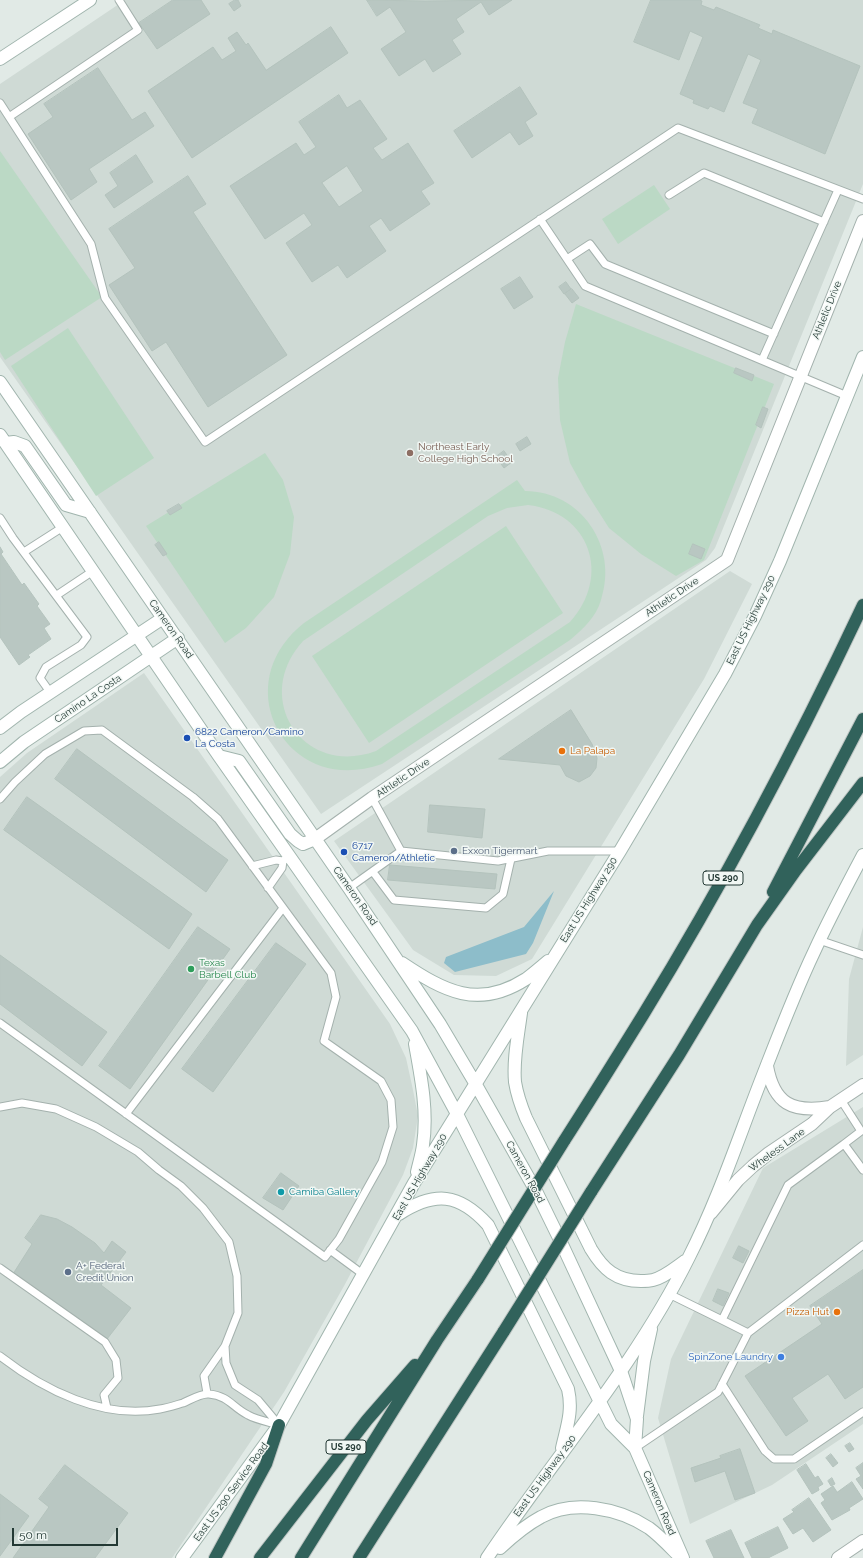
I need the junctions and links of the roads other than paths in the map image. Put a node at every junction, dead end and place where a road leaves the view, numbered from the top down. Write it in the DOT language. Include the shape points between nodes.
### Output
graph roads {
  1 [pos="90,0"];
  2 [pos="119,0"];
  3 [pos="0,59"];
  4 [pos="0,102"];
  5 [pos="9,117"];
  6 [pos="838,190"];
  7 [pos="669,195"];
  8 [pos="863,199"];
  9 [pos="540,219"];
  10 [pos="863,221"];
  11 [pos="824,222"];
  12 [pos="567,259"];
  13 [pos="774,334"];
  14 [pos="863,357"];
  15 [pos="762,360"];
  16 [pos="801,376"];
  17 [pos="0,382"];
  18 [pos="847,396"];
  19 [pos="2,442"];
  20 [pos="90,512"];
  21 [pos="0,518"];
  22 [pos="63,527"];
  23 [pos="24,552"];
  24 [pos="93,571"];
  25 [pos="57,595"];
  26 [pos="863,605"];
  27 [pos="163,618"];
  28 [pos="136,635"];
  29 [pos="178,638"];
  30 [pos="152,656"];
  31 [pos="50,692"];
  32 [pos="863,719"];
  33 [pos="0,728"];
  34 [pos="219,756"];
  35 [pos="0,762"];
  36 [pos="863,783"];
  37 [pos="372,798"];
  38 [pos="0,799"];
  39 [pos="315,839"];
  40 [pos="401,851"];
  41 [pos="620,851"];
  42 [pos="863,855"];
  43 [pos="286,859"];
  44 [pos="511,859"];
  45 [pos="252,866"];
  46 [pos="373,872"];
  47 [pos="268,888"];
  48 [pos="350,888"];
  49 [pos="283,908"];
  50 [pos="757,925"];
  51 [pos="819,940"];
  52 [pos="863,954"];
  53 [pos="555,956"];
  54 [pos="398,960"];
  55 [pos="522,1008"];
  56 [pos="0,1023"];
  57 [pos="412,1031"];
  58 [pos="767,1066"];
  59 [pos="475,1083"];
  60 [pos="863,1085"];
  61 [pos="841,1100"];
  62 [pos="0,1107"];
  63 [pos="830,1107"];
  64 [pos="126,1114"];
  65 [pos="457,1114"];
  66 [pos="844,1144"];
  67 [pos="863,1170"];
  68 [pos="414,1184"];
  69 [pos="710,1214"];
  70 [pos="397,1215"];
  71 [pos="863,1245"];
  72 [pos="330,1250"];
  73 [pos="688,1259"];
  74 [pos="0,1268"];
  75 [pos="364,1275"];
  76 [pos="669,1294"];
  77 [pos="722,1320"];
  78 [pos="652,1322"];
  79 [pos="748,1333"];
  80 [pos="437,1340"];
  81 [pos="225,1346"];
  82 [pos="0,1356"];
  83 [pos="621,1371"];
  84 [pos="722,1384"];
  85 [pos="207,1393"];
  86 [pos="600,1402"];
  87 [pos="107,1408"];
  88 [pos="863,1412"];
  89 [pos="637,1419"];
  90 [pos="280,1425"];
  91 [pos="635,1448"];
  92 [pos="561,1453"];
  93 [pos="863,1541"];
  94 [pos="182,1558"];
  95 [pos="214,1558"];
  96 [pos="260,1558"];
  97 [pos="301,1558"];
  98 [pos="359,1558"];
  99 [pos="488,1558"];
  100 [pos="682,1558"];
  101 [pos="838,1558"];
  1 -- 3 [label="main road"];
  2 -- 5 [label="lane" via="138,30"];
  4 -- 5 [label="lane"];
  5 -- 9 [label="lane" via="91,244 105,298 205,442"];
  6 -- 8 [label="lane"];
  6 -- 9 [label="lane" via="678,128"];
  6 -- 11 [label="lane"];
  7 -- 11 [label="lane" via="704,173"];
  9 -- 12 [label="lane"];
  10 -- 16 [label="main road, Athletic Drive"];
  11 -- 13 [label="lane"];
  12 -- 13 [label="lane" via="590,244 604,264"];
  12 -- 15 [label="lane" via="585,286"];
  13 -- 15 [label="lane"];
  14 -- 18 [label="main road, East US Highway 290"];
  15 -- 16 [label="lane"];
  16 -- 18 [label="lane"];
  16 -- 37 [label="main road, Athletic Drive" via="727,560"];
  17 -- 20 [label="main road, Cameron Road"];
  18 -- 41 [label="main road, East US Highway 290" via="755,616 725,674"];
  19 -- 20 [label="main road" via="14,442 25,446 66,505"];
  19 -- 22 [label="main road, Cameron Road"];
  20 -- 27 [label="main road, Cameron Road"];
  21 -- 23 [label="lane"];
  22 -- 23 [label="lane"];
  22 -- 24 [label="main road, Cameron Road"];
  23 -- 25 [label="lane"];
  24 -- 25 [label="lane"];
  24 -- 28 [label="main road, Cameron Road"];
  25 -- 31 [label="lane" via="87,637 81,645 46,667 40,678"];
  26 -- 80 [label="highway, US 290, bridge" via="740,847 643,1015"];
  27 -- 28 [label="main road"];
  27 -- 29 [label="main road, Cameron Road"];
  28 -- 30 [label="main road, Cameron Road"];
  28 -- 31 [label="main road"];
  29 -- 30 [label="main road, Camino La Costa"];
  29 -- 39 [label="main road, Cameron Road"];
  30 -- 34 [label="main road, Cameron Road"];
  30 -- 35 [label="main road, Camino La Costa" via="24,742"];
  31 -- 33 [label="main road"];
  32 -- 50 [label="highway" via="787,862"];
  34 -- 39 [label="main road" via="239,761 290,834 298,841 303,844"];
  34 -- 43 [label="main road, Cameron Road"];
  36 -- 50 [label="highway"];
  37 -- 39 [label="main road, Athletic Drive"];
  37 -- 40 [label="lane"];
  38 -- 45 [label="lane" via="45,754 84,731 102,730 194,797 218,819"];
  39 -- 48 [label="main road, Cameron Road"];
  40 -- 44 [label="lane" via="498,861"];
  40 -- 46 [label="lane"];
  41 -- 44 [label="lane" via="548,851"];
  41 -- 53 [label="main road, East US Highway 290"];
  42 -- 51 [label="main road, East US Highway 290"];
  43 -- 45 [label="lane"];
  43 -- 47 [label="lane"];
  43 -- 57 [label="main road, Cameron Road"];
  44 -- 46 [label="lane" via="502,894 486,908 394,900"];
  45 -- 47 [label="lane"];
  46 -- 48 [label="lane"];
  47 -- 49 [label="lane"];
  48 -- 54 [label="main road, Cameron Road"];
  49 -- 64 [label="lane"];
  49 -- 72 [label="lane" via="331,973 336,997 324,1041 381,1081 391,1100 393,1127 382,1162 339,1239"];
  50 -- 98 [label="highway, bridge" via="679,1055"];
  51 -- 52 [label="lane"];
  51 -- 58 [label="main road, East US Highway 290"];
  53 -- 54 [label="main road" via="526,979 486,995 466,995 445,988"];
  53 -- 55 [label="main road, East US Highway 290"];
  54 -- 59 [label="main road, Cameron Road"];
  55 -- 59 [label="main road, East US Highway 290"];
  55 -- 73 [label="main road" via="515,1058 515,1082 520,1101 526,1118 599,1262 608,1271 623,1278 652,1281"];
  56 -- 64 [label="lane"];
  57 -- 65 [label="main road, Cameron Road"];
  57 -- 68 [label="main road" via="422,1079 425,1113 423,1145"];
  58 -- 63 [label="main road, Wheless Lane" via="775,1092 790,1105 814,1110"];
  58 -- 69 [label="main road, East US Highway 290"];
  59 -- 65 [label="main road, East US Highway 290"];
  59 -- 83 [label="main road, Cameron Road" via="557,1233"];
  60 -- 61 [label="main road, Wheless Lane"];
  61 -- 63 [label="main road, Wheless Lane"];
  61 -- 66 [label="lane" via="862,1131"];
  62 -- 81 [label="lane" via="22,1103 56,1109 96,1127 138,1152 181,1186 203,1208 229,1242 237,1276 238,1313"];
  63 -- 69 [label="main road, Wheless Lane" via="812,1124 753,1166"];
  64 -- 72 [label="lane" via="325,1257"];
  65 -- 68 [label="main road, East US Highway 290"];
  65 -- 86 [label="main road, Cameron Road"];
  66 -- 67 [label="lane"];
  66 -- 77 [label="lane" via="788,1185"];
  68 -- 70 [label="main road, East US Highway 290"];
  69 -- 73 [label="main road, East US Highway 290"];
  70 -- 75 [label="main road, East US Highway 290"];
  70 -- 92 [label="main road" via="415,1204 442,1198 467,1206 488,1225 568,1389 570,1417"];
  71 -- 79 [label="lane"];
  72 -- 75 [label="lane"];
  73 -- 76 [label="main road, East US Highway 290"];
  74 -- 87 [label="lane" via="106,1342 116,1360 118,1378 104,1395"];
  75 -- 90 [label="main road, East US Highway 290"];
  76 -- 77 [label="lane"];
  76 -- 78 [label="main road, East US Highway 290"];
  77 -- 79 [label="lane"];
  78 -- 83 [label="main road, East US Highway 290"];
  78 -- 89 [label="main road"];
  79 -- 84 [label="lane"];
  80 -- 96 [label="highway, US 290" via="367,1420"];
  80 -- 97 [label="highway"];
  81 -- 85 [label="lane" via="204,1376"];
  81 -- 90 [label="lane" via="226,1363 235,1384 258,1400"];
  82 -- 87 [label="lane" via="61,1394"];
  83 -- 86 [label="main road, East US Highway 290"];
  83 -- 89 [label="main road, Cameron Road"];
  84 -- 88 [label="lane" via="765,1451 774,1459 794,1459"];
  84 -- 91 [label="lane" via="718,1392"];
  85 -- 87 [label="lane" via="159,1409 133,1411"];
  85 -- 90 [label="lane" via="224,1397 248,1415"];
  86 -- 91 [label="main road, Cameron Road" via="611,1424"];
  86 -- 92 [label="main road, East US Highway 290"];
  89 -- 91 [label="main road, Cameron Road"];
  90 -- 94 [label="main road, East US 290 Service Road"];
  90 -- 95 [label="highway" via="266,1464"];
  91 -- 100 [label="main road, Cameron Road"];
  92 -- 99 [label="main road, East US Highway 290"];
  93 -- 101 [label="main road"];
  99 -- 100 [label="main road" via="517,1532 542,1516 562,1508 609,1510 630,1518 649,1528"];
}
